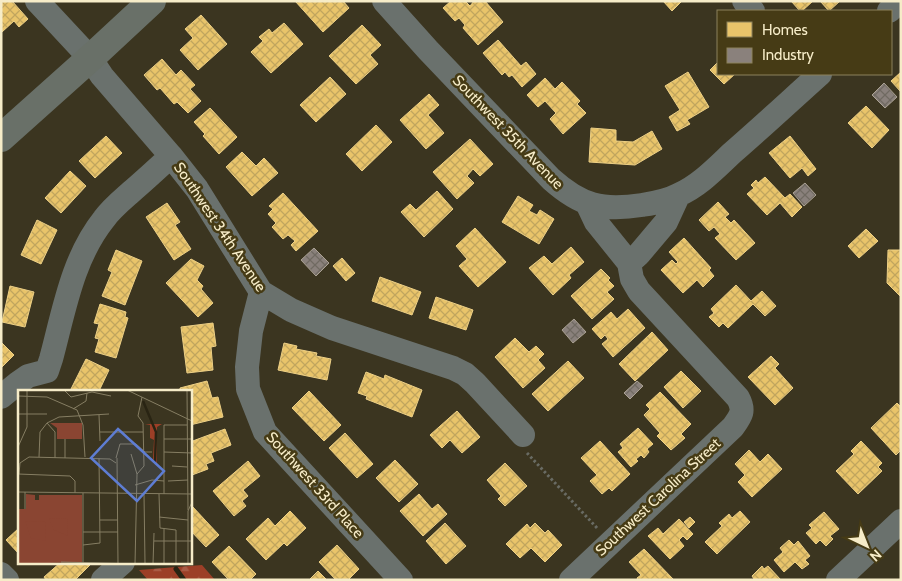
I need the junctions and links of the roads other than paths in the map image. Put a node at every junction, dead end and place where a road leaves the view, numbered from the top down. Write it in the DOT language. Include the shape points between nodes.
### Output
graph roads {
  1 [pos="37,1"];
  2 [pos="152,1"];
  3 [pos="384,1"];
  4 [pos="90,58"];
  5 [pos="816,75"];
  6 [pos="1,138"];
  7 [pos="171,156"];
  8 [pos="678,196"];
  9 [pos="587,203"];
  10 [pos="629,263"];
  11 [pos="261,292"];
  12 [pos="1,397"];
  13 [pos="523,435"];
  14 [pos="901,521"];
  15 [pos="121,564"];
  16 [pos="1,574"];
  17 [pos="7,580"];
  18 [pos="103,580"];
  19 [pos="401,580"];
  20 [pos="571,580"];
  21 [pos="838,580"];
  1 -- 4 [label="street, Southwest 34th Avenue"];
  2 -- 4 [label="main road"];
  3 -- 9 [label="street, Southwest 35th Avenue" via="551,179"];
  4 -- 6 [label="main road"];
  4 -- 7 [label="street, Southwest 34th Avenue"];
  5 -- 8 [label="street" via="718,166"];
  7 -- 11 [label="street, Southwest 34th Avenue" via="197,189"];
  7 -- 12 [label="street" via="104,218 90,239 71,284 47,371 28,376"];
  8 -- 9 [label="street, Southwest 35th Avenue" via="615,208"];
  8 -- 10 [label="street" via="666,222"];
  9 -- 10 [label="street" via="596,222"];
  10 -- 20 [label="street, Southwest Carolina Street" via="632,279 639,291 738,398 742,411 733,427"];
  11 -- 13 [label="street, Southwest 34th Avenue" via="332,328 465,374"];
  11 -- 19 [label="street, Southwest 33rd Place" via="247,367 248,389 265,432"];
  14 -- 21 [label="street"];
  15 -- 18 [label="street"];
  16 -- 17 [label="street"];
}
